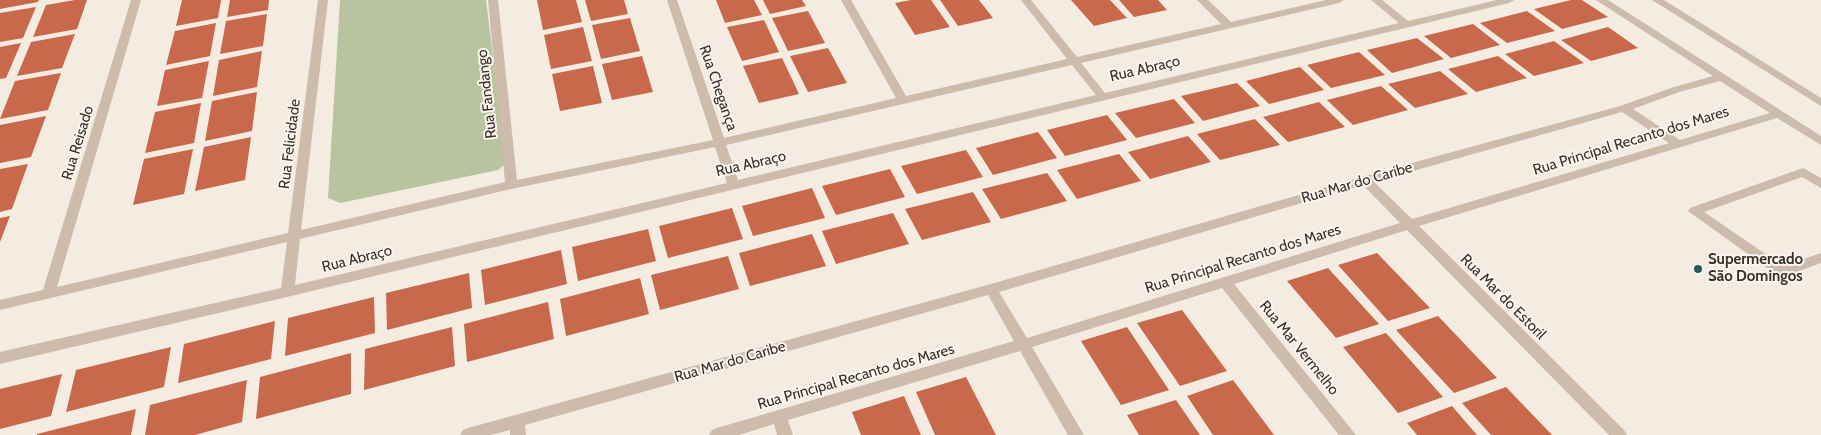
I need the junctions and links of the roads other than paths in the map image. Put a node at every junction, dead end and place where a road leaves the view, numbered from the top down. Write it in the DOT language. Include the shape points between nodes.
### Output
graph roads {
  1 [pos="136,0"];
  2 [pos="324,0"];
  3 [pos="493,0"];
  4 [pos="672,0"];
  5 [pos="846,0"];
  6 [pos="1026,0"];
  7 [pos="1202,0"];
  8 [pos="1339,0"];
  9 [pos="1376,0"];
  10 [pos="1509,0"];
  11 [pos="1601,0"];
  12 [pos="1657,0"];
  13 [pos="1406,24"];
  14 [pos="1228,25"];
  15 [pos="1074,62"];
  16 [pos="1722,77"];
  17 [pos="1102,96"];
  18 [pos="903,100"];
  19 [pos="1821,103"];
  20 [pos="1624,108"];
  21 [pos="1779,114"];
  22 [pos="1821,141"];
  23 [pos="721,142"];
  24 [pos="1679,144"];
  25 [pos="1365,180"];
  26 [pos="1821,184"];
  27 [pos="734,185"];
  28 [pos="511,186"];
  29 [pos="1408,224"];
  30 [pos="293,236"];
  31 [pos="1821,258"];
  32 [pos="1225,282"];
  33 [pos="991,289"];
  34 [pos="287,292"];
  35 [pos="48,294"];
  36 [pos="0,305"];
  37 [pos="1024,344"];
  38 [pos="0,358"];
  39 [pos="779,416"];
  40 [pos="517,428"];
  41 [pos="468,435"];
  42 [pos="717,435"];
  43 [pos="786,435"];
  44 [pos="1076,435"];
  45 [pos="1348,435"];
  46 [pos="1619,435"];
  1 -- 35 [label="street, Rua Reisado"];
  2 -- 30 [label="street, Rua Felicidade"];
  3 -- 28 [label="street, Rua Fandango"];
  4 -- 23 [label="street, Rua Chegança"];
  5 -- 18 [label="street"];
  6 -- 15 [label="street"];
  7 -- 14 [label="street"];
  8 -- 14 [label="street, Rua Abraço"];
  9 -- 13 [label="street"];
  10 -- 13 [label="street, Rua Abraço"];
  11 -- 16 [label="street"];
  12 -- 19 [label="street"];
  13 -- 17 [label="street, Rua Abraço"];
  14 -- 15 [label="street, Rua Abraço"];
  15 -- 17 [label="street"];
  15 -- 18 [label="street, Rua Abraço"];
  16 -- 20 [label="street, Rua Mar do Caribe"];
  16 -- 21 [label="street"];
  17 -- 27 [label="street, Rua Abraço"];
  18 -- 23 [label="street, Rua Abraço"];
  20 -- 24 [label="street"];
  20 -- 25 [label="street, Rua Mar do Caribe"];
  21 -- 22 [label="street"];
  21 -- 24 [label="street, Rua Principal Recanto dos Mares"];
  23 -- 27 [label="street, Rua Chegança"];
  23 -- 28 [label="street, Rua Abraço"];
  24 -- 29 [label="street, Rua Principal Recanto dos Mares"];
  25 -- 29 [label="street, Rua Mar do Estoril"];
  25 -- 33 [label="street, Rua Mar do Caribe"];
  26 -- 31 [label="street" via="1803,172 1694,211 1782,272"];
  27 -- 34 [label="street, Rua Abraço"];
  28 -- 30 [label="street, Rua Abraço"];
  29 -- 32 [label="street, Rua Principal Recanto dos Mares"];
  29 -- 46 [label="street, Rua Mar do Estoril"];
  30 -- 34 [label="street, Rua Felicidade"];
  30 -- 35 [label="street, Rua Abraço"];
  32 -- 37 [label="street, Rua Principal Recanto dos Mares"];
  32 -- 45 [label="street, Rua Mar Vermelho"];
  33 -- 37 [label="street"];
  33 -- 40 [label="street, Rua Mar do Caribe"];
  34 -- 38 [label="street, Rua Abraço"];
  35 -- 36 [label="street, Rua Abraço"];
  37 -- 39 [label="street, Rua Principal Recanto dos Mares"];
  37 -- 44 [label="street"];
  39 -- 42 [label="street, Rua Principal Recanto dos Mares"];
  39 -- 43 [label="street"];
  40 -- 41 [label="street, Rua Mar do Caribe"];
}
